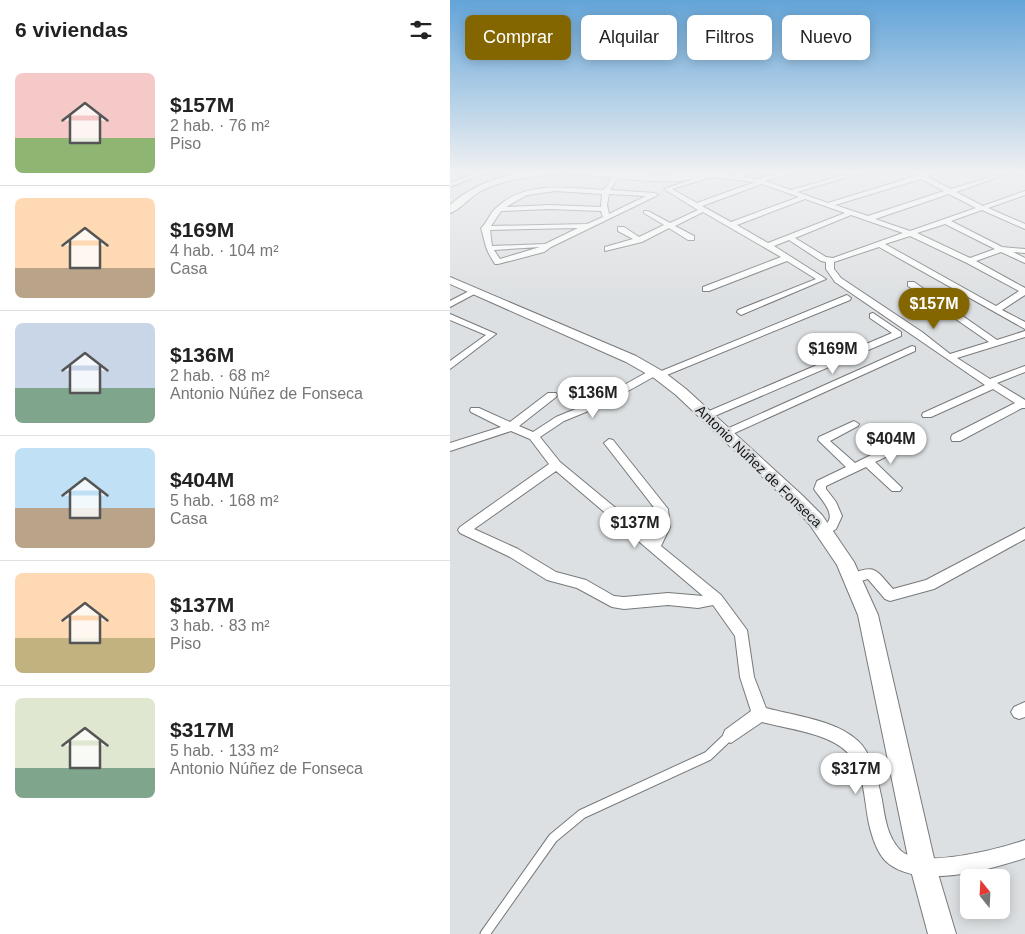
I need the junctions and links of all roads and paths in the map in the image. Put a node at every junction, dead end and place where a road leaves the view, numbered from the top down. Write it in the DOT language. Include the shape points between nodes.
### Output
graph roads {
  1 [pos="494,215"];
  2 [pos="605,215"];
  3 [pos="613,215"];
  4 [pos="651,215"];
  5 [pos="693,215"];
  6 [pos="712,215"];
  7 [pos="759,215"];
  8 [pos="847,215"];
  9 [pos="855,215"];
  10 [pos="880,215"];
  11 [pos="964,215"];
  12 [pos="997,215"];
  13 [pos="606,218"];
  14 [pos="867,219"];
  15 [pos="946,221"];
  16 [pos="670,225"];
  17 [pos="731,225"];
  18 [pos="589,226"];
  19 [pos="1025,227"];
  20 [pos="485,228"];
  21 [pos="620,229"];
  22 [pos="910,234"];
  23 [pos="692,238"];
  24 [pos="790,238"];
  25 [pos="639,240"];
  26 [pos="879,244"];
  27 [pos="548,245"];
  28 [pos="768,246"];
  29 [pos="489,248"];
  30 [pos="608,249"];
  31 [pos="1002,249"];
  32 [pos="1025,251"];
  33 [pos="788,258"];
  34 [pos="830,260"];
  35 [pos="970,261"];
  36 [pos="1025,261"];
  37 [pos="453,283"];
  38 [pos="911,284"];
  39 [pos="706,289"];
  40 [pos="476,291"];
  41 [pos="847,298"];
  42 [pos="450,304"];
  43 [pos="996,310"];
  44 [pos="741,312"];
  45 [pos="873,316"];
  46 [pos="450,317"];
  47 [pos="1025,326"];
  48 [pos="1025,334"];
  49 [pos="996,343"];
  50 [pos="912,349"];
  51 [pos="949,357"];
  52 [pos="450,366"];
  53 [pos="1024,371"];
  54 [pos="656,373"];
  55 [pos="990,384"];
  56 [pos="552,395"];
  57 [pos="1024,404"];
  58 [pos="476,410"];
  59 [pos="927,415"];
  60 [pos="706,416"];
  61 [pos="854,424"];
  62 [pos="511,428"];
  63 [pos="724,434"];
  64 [pos="534,436"];
  65 [pos="956,438"];
  66 [pos="609,443"];
  67 [pos="902,444"];
  68 [pos="450,447"];
  69 [pos="867,461"];
  70 [pos="556,465"];
  71 [pos="854,468"];
  72 [pos="896,488"];
  73 [pos="825,531"];
  74 [pos="1025,533"];
  75 [pos="654,547"];
  76 [pos="854,578"];
  77 [pos="716,599"];
  78 [pos="760,714"];
  79 [pos="731,734"];
  80 [pos="1025,849"];
  81 [pos="923,867"];
  82 [pos="485,934"];
  83 [pos="942,934"];
  1 -- 20 [label="street"];
  2 -- 13 [label="street"];
  3 -- 13 [label="street"];
  4 -- 16 [label="street"];
  5 -- 16 [label="street"];
  6 -- 17 [label="street"];
  7 -- 17 [label="street"];
  8 -- 24 [label="street"];
  9 -- 14 [label="street"];
  10 -- 14 [label="street"];
  11 -- 15 [label="street"];
  12 -- 19 [label="street"];
  13 -- 18 [label="street"];
  14 -- 22 [label="street"];
  15 -- 22 [label="street"];
  15 -- 31 [label="street"];
  16 -- 23 [label="street"];
  16 -- 25 [label="street"];
  17 -- 28 [label="street"];
  18 -- 20 [label="street"];
  18 -- 27 [label="street"];
  20 -- 29 [label="street" via="484,236"];
  21 -- 25 [label="street"];
  22 -- 26 [label="street"];
  22 -- 35 [label="street"];
  24 -- 28 [label="street"];
  24 -- 34 [label="street"];
  25 -- 30 [label="street"];
  26 -- 34 [label="street"];
  26 -- 43 [label="street"];
  27 -- 29 [label="street"];
  27 -- 29 [label="street" via="498,262"];
  28 -- 33 [label="street"];
  31 -- 32 [label="street"];
  31 -- 35 [label="street"];
  31 -- 36 [label="street"];
  33 -- 39 [label="street"];
  33 -- 44 [label="street" via="822,279"];
  34 -- 51 [label="street" via="830,269 838,280"];
  35 -- 43 [label="street" via="1025,291"];
  37 -- 40 [label="main road, Antonio Núñez de Fonseca"];
  38 -- 49 [label="street"];
  40 -- 42 [label="street"];
  40 -- 54 [label="main road, Antonio Núñez de Fonseca" via="616,352"];
  41 -- 54 [label="street"];
  43 -- 47 [label="street"];
  45 -- 60 [label="street" via="898,334"];
  46 -- 52 [label="street" via="492,334"];
  48 -- 49 [label="street"];
  49 -- 51 [label="street"];
  50 -- 63 [label="street"];
  51 -- 55 [label="street"];
  53 -- 55 [label="street"];
  54 -- 60 [label="main road, Antonio Núñez de Fonseca"];
  54 -- 64 [label="street" via="600,403 560,419"];
  55 -- 57 [label="street"];
  55 -- 59 [label="street"];
  56 -- 62 [label="street"];
  57 -- 65 [label="street"];
  58 -- 62 [label="street"];
  60 -- 63 [label="main road, Antonio Núñez de Fonseca"];
  61 -- 71 [label="street" via="823,440"];
  62 -- 64 [label="street"];
  62 -- 68 [label="street"];
  63 -- 73 [label="main road, Antonio Núñez de Fonseca" via="798,500"];
  64 -- 70 [label="street"];
  66 -- 75 [label="street" via="662,509 664,527"];
  67 -- 69 [label="street"];
  69 -- 71 [label="street"];
  69 -- 72 [label="street"];
  70 -- 75 [label="street"];
  70 -- 77 [label="street" via="464,530 514,553 552,576 581,584 612,601 624,603 668,598 698,602"];
  71 -- 73 [label="street" via="820,485 836,516 833,525"];
  73 -- 76 [label="main road, Antonio Núñez de Fonseca"];
  74 -- 76 [label="street" via="929,585 890,595 871,574"];
  75 -- 77 [label="street"];
  76 -- 81 [label="main road, Antonio Núñez de Fonseca" via="874,635"];
  77 -- 78 [label="street" via="742,634 747,677"];
  78 -- 79 [label="street"];
  78 -- 81 [label="street" via="836,734 850,742 861,754 867,768 886,848 906,864"];
  79 -- 82 [label="lane" via="708,756 582,814 553,838"];
  80 -- 81 [label="street" via="976,864"];
  81 -- 83 [label="main road, Antonio Núñez de Fonseca"];
}
